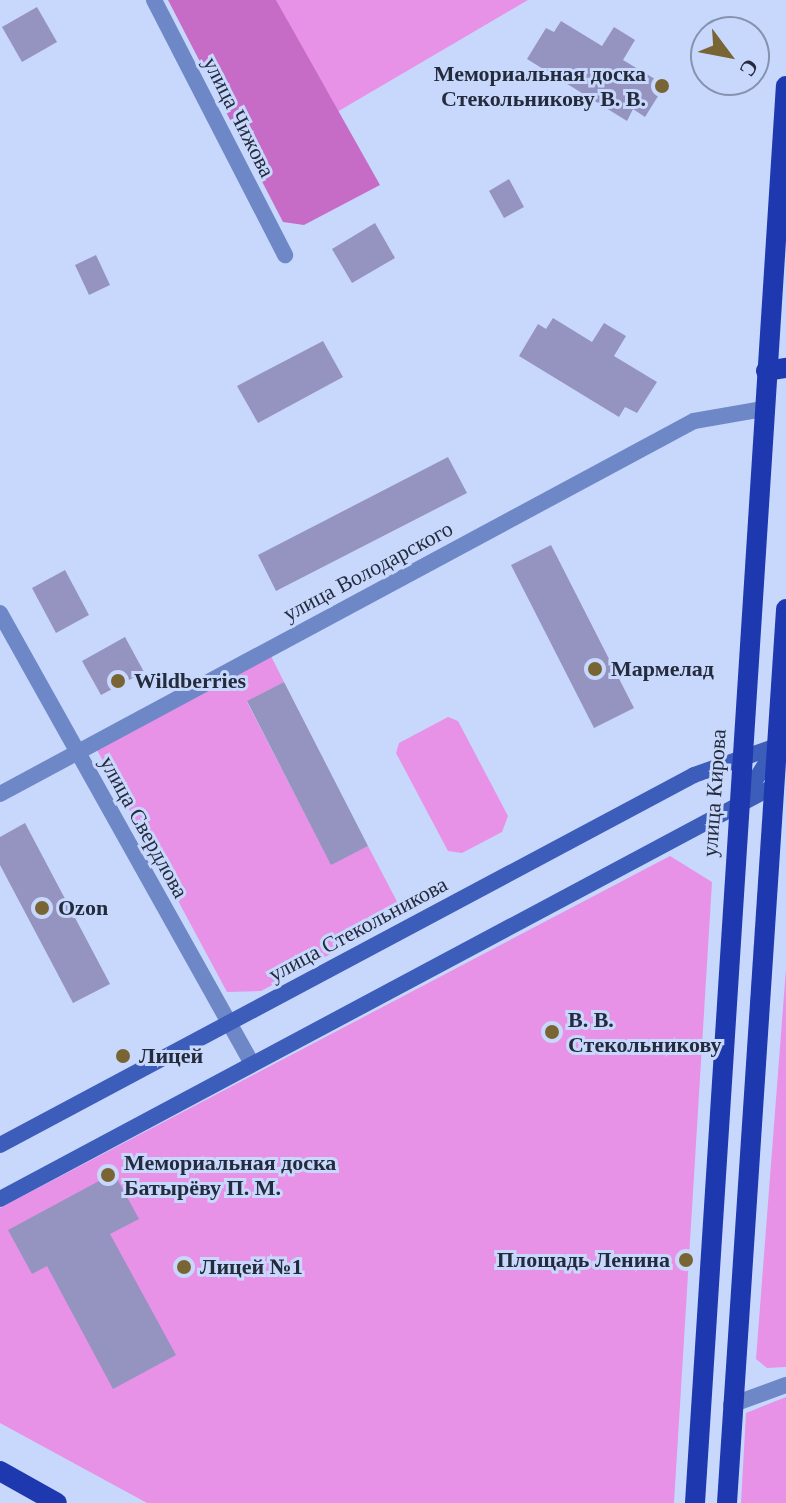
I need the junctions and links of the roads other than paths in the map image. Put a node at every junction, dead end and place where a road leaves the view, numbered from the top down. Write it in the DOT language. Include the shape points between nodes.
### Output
graph roads {
  1 [pos="154,0"];
  2 [pos="786,86"];
  3 [pos="285,255"];
  4 [pos="776,370"];
  5 [pos="763,409"];
  6 [pos="786,609"];
  7 [pos="0,613"];
  8 [pos="777,746"];
  9 [pos="77,753"];
  10 [pos="740,756"];
  11 [pos="774,786"];
  12 [pos="0,794"];
  13 [pos="737,808"];
  14 [pos="229,1022"];
  15 [pos="251,1062"];
  16 [pos="0,1145"];
  17 [pos="0,1199"];
  18 [pos="786,1385"];
  19 [pos="731,1405"];
  20 [pos="0,1471"];
  21 [pos="57,1503"];
  22 [pos="695,1503"];
  23 [pos="727,1503"];
  1 -- 3 [label="street, улица Чижова"];
  2 -- 4 [label="main road, улица Кирова"];
  4 -- 5 [label="main road, улица Кирова"];
  5 -- 9 [label="street, улица Володарского" via="694,421"];
  5 -- 10 [label="main road, улица Кирова"];
  6 -- 8 [label="main road"];
  7 -- 9 [label="street, улица Свердлова"];
  8 -- 10 [label="main road, улица Стекольникова"];
  8 -- 11 [label="main road"];
  8 -- 13 [label="main road"];
  9 -- 12 [label="street, улица Володарского"];
  9 -- 14 [label="street, улица Свердлова"];
  10 -- 13 [label="main road, улица Кирова"];
  10 -- 14 [label="main road, улица Стекольникова" via="694,775"];
  11 -- 13 [label="main road"];
  11 -- 19 [label="main road"];
  13 -- 15 [label="main road"];
  13 -- 22 [label="main road, улица Кирова"];
  14 -- 15 [label="street, улица Свердлова"];
  14 -- 16 [label="main road, улица Стекольникова"];
  15 -- 17 [label="main road"];
  18 -- 19 [label="street"];
  19 -- 23 [label="main road"];
  20 -- 21 [label="main road"];
}
